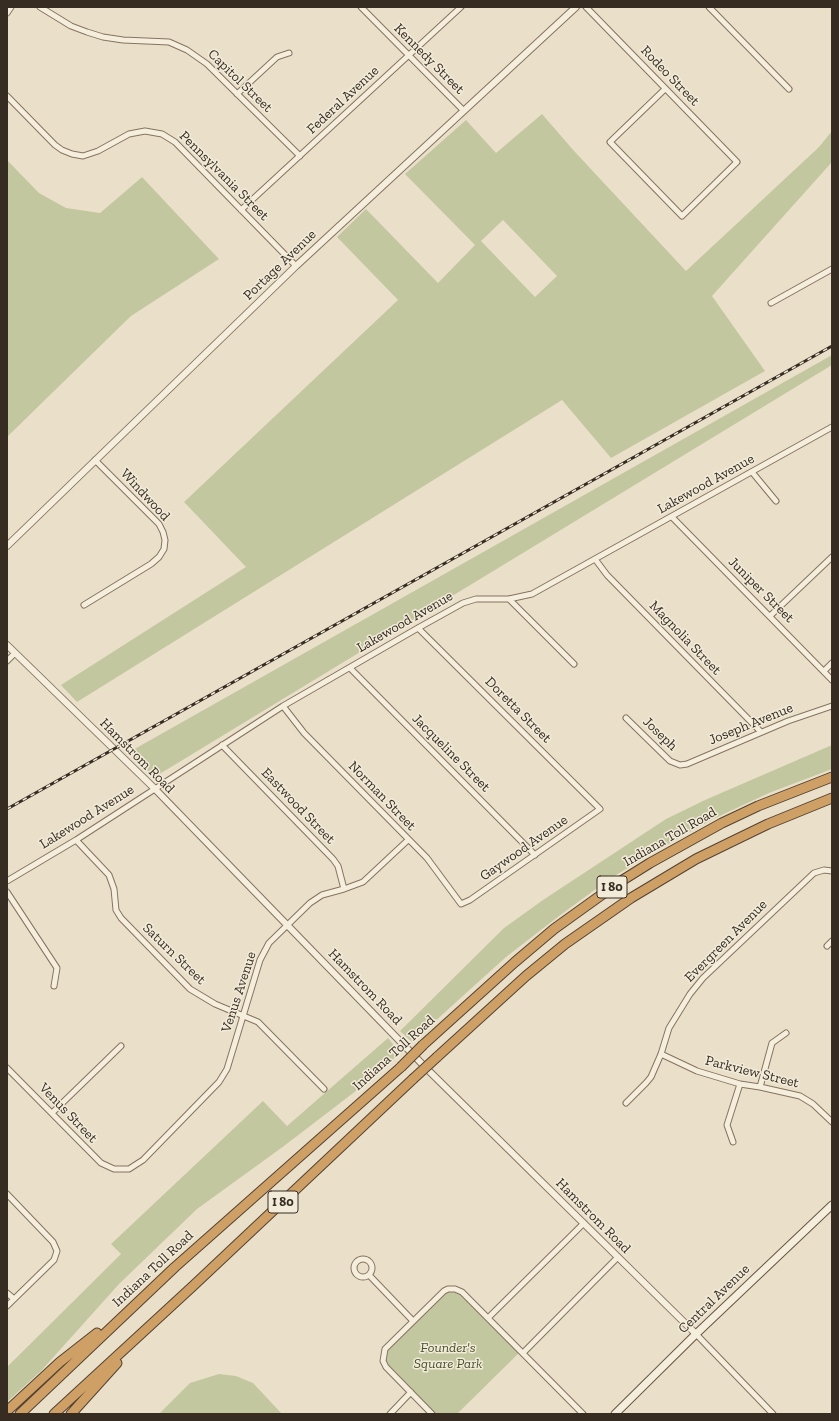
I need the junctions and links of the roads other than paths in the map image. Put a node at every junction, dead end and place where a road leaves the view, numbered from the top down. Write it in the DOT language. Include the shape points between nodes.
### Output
graph roads {
  1 [pos="11,7"];
  2 [pos="40,7"];
  3 [pos="361,7"];
  4 [pos="461,7"];
  5 [pos="576,7"];
  6 [pos="586,7"];
  7 [pos="709,7"];
  8 [pos="7,13"];
  9 [pos="289,53"];
  10 [pos="408,56"];
  11 [pos="665,89"];
  12 [pos="789,89"];
  13 [pos="237,94"];
  14 [pos="7,96"];
  15 [pos="463,110"];
  16 [pos="300,156"];
  17 [pos="241,210"];
  18 [pos="296,266"];
  19 [pos="832,268"];
  20 [pos="771,303"];
  21 [pos="832,429"];
  22 [pos="95,460"];
  23 [pos="752,472"];
  24 [pos="776,500"];
  25 [pos="672,517"];
  26 [pos="7,546"];
  27 [pos="832,558"];
  28 [pos="595,559"];
  29 [pos="509,599"];
  30 [pos="84,605"];
  31 [pos="770,616"];
  32 [pos="418,628"];
  33 [pos="7,644"];
  34 [pos="15,653"];
  35 [pos="7,661"];
  36 [pos="832,663"];
  37 [pos="574,664"];
  38 [pos="350,668"];
  39 [pos="824,671"];
  40 [pos="832,680"];
  41 [pos="283,706"];
  42 [pos="832,706"];
  43 [pos="626,718"];
  44 [pos="760,732"];
  45 [pos="222,745"];
  46 [pos="680,765"];
  47 [pos="832,777"];
  48 [pos="155,789"];
  49 [pos="832,798"];
  50 [pos="600,809"];
  51 [pos="76,840"];
  52 [pos="408,840"];
  53 [pos="534,855"];
  54 [pos="832,871"];
  55 [pos="7,881"];
  56 [pos="344,890"];
  57 [pos="7,892"];
  58 [pos="460,904"];
  59 [pos="288,924"];
  60 [pos="832,941"];
  61 [pos="827,946"];
  62 [pos="54,986"];
  63 [pos="244,1015"];
  64 [pos="786,1033"];
  65 [pos="121,1046"];
  66 [pos="661,1054"];
  67 [pos="7,1068"];
  68 [pos="740,1084"];
  69 [pos="760,1087"];
  70 [pos="324,1089"];
  71 [pos="626,1103"];
  72 [pos="52,1113"];
  73 [pos="832,1122"];
  74 [pos="733,1142"];
  75 [pos="114,1169"];
  76 [pos="7,1194"];
  77 [pos="832,1205"];
  78 [pos="584,1223"];
  79 [pos="618,1257"];
  80 [pos="369,1275"];
  81 [pos="7,1293"];
  82 [pos="14,1299"];
  83 [pos="7,1306"];
  84 [pos="133,1306"];
  85 [pos="488,1318"];
  86 [pos="413,1322"];
  87 [pos="152,1324"];
  88 [pos="696,1334"];
  89 [pos="523,1353"];
  90 [pos="411,1392"];
  91 [pos="7,1410"];
  92 [pos="20,1414"];
  93 [pos="54,1414"];
  94 [pos="71,1414"];
  95 [pos="390,1414"];
  96 [pos="432,1414"];
  97 [pos="583,1414"];
  98 [pos="615,1414"];
  99 [pos="773,1414"];
  1 -- 8 [label="street"];
  2 -- 13 [label="street, Capitol Street" via="71,26 102,37 169,42 177,45 207,64"];
  3 -- 10 [label="street, Kennedy Street"];
  4 -- 10 [label="street, Federal Avenue"];
  5 -- 15 [label="street, Portage Avenue"];
  6 -- 11 [label="street, Rodeo Street"];
  7 -- 12 [label="street"];
  9 -- 13 [label="street" via="277,56"];
  10 -- 15 [label="street, Kennedy Street"];
  10 -- 16 [label="street, Federal Avenue"];
  11 -- 11 [label="street, Rodeo Street" via="610,142 682,216 737,162"];
  13 -- 16 [label="street, Capitol Street"];
  14 -- 17 [label="street, Pennsylvania Street" via="54,145 72,154 83,156 98,151 130,134 145,131 162,134 175,142"];
  15 -- 18 [label="street, Portage Avenue"];
  16 -- 17 [label="street, Federal Avenue"];
  17 -- 18 [label="street, Pennsylvania Street"];
  18 -- 22 [label="street, Portage Avenue"];
  19 -- 20 [label="street"];
  21 -- 23 [label="street, Lakewood Avenue"];
  22 -- 26 [label="street, Portage Avenue"];
  22 -- 30 [label="street, Windwood" via="159,524 165,540 164,549 151,564"];
  23 -- 24 [label="street"];
  23 -- 25 [label="street, Lakewood Avenue"];
  25 -- 28 [label="street, Lakewood Avenue"];
  25 -- 31 [label="street, Juniper Street"];
  27 -- 31 [label="street"];
  28 -- 29 [label="street, Lakewood Avenue" via="532,594"];
  28 -- 44 [label="street, Magnolia Street" via="607,575"];
  29 -- 32 [label="street, Lakewood Avenue" via="476,599 463,603"];
  29 -- 37 [label="street"];
  31 -- 39 [label="street, Juniper Street"];
  32 -- 38 [label="street, Lakewood Avenue"];
  32 -- 50 [label="street, Doretta Street"];
  33 -- 34 [label="street, Hamstrom Road"];
  34 -- 35 [label="street"];
  34 -- 48 [label="street, Hamstrom Road"];
  36 -- 39 [label="street"];
  38 -- 41 [label="street, Lakewood Avenue"];
  38 -- 53 [label="street, Jacqueline Street"];
  39 -- 40 [label="street, Juniper Street"];
  41 -- 45 [label="street, Lakewood Avenue"];
  41 -- 52 [label="street, Norman Street" via="304,733"];
  42 -- 44 [label="street, Joseph Avenue"];
  43 -- 46 [label="street, Joseph" via="670,761"];
  44 -- 46 [label="street, Joseph Avenue"];
  45 -- 48 [label="street, Lakewood Avenue"];
  45 -- 56 [label="street, Eastwood Street" via="333,859 338,866"];
  47 -- 84 [label="highway, Indiana Toll Road / I 80, bridge" via="722,823 670,851 586,906 526,952"];
  48 -- 51 [label="street, Lakewood Avenue"];
  48 -- 59 [label="street, Hamstrom Road"];
  49 -- 87 [label="highway, I 80, bridge" via="768,824 696,859 631,898 565,944 436,1057"];
  50 -- 53 [label="street, Gaywood Avenue"];
  51 -- 55 [label="street, Lakewood Avenue"];
  51 -- 63 [label="street, Saturn Street" via="109,875 114,889 116,910 126,924 190,989 216,1004"];
  52 -- 56 [label="street, Venus Avenue" via="370,877"];
  52 -- 58 [label="street, Norman Street" via="427,858"];
  53 -- 58 [label="street, Gaywood Avenue" via="470,900"];
  54 -- 66 [label="street, Evergreen Avenue" via="814,873 703,978 669,1028"];
  56 -- 59 [label="street, Venus Avenue" via="322,895"];
  57 -- 62 [label="street" via="57,968"];
  59 -- 63 [label="street, Venus Avenue" via="269,943 260,960"];
  59 -- 78 [label="street, Hamstrom Road" via="427,1069"];
  60 -- 61 [label="street"];
  63 -- 70 [label="street, Saturn Street" via="258,1022"];
  63 -- 75 [label="street, Venus Avenue" via="227,1069 219,1082 143,1160 129,1169"];
  64 -- 69 [label="street" via="772,1043"];
  65 -- 72 [label="street"];
  66 -- 68 [label="street, Parkview Street" via="697,1070"];
  66 -- 71 [label="street, Evergreen Avenue" via="646,1083"];
  67 -- 72 [label="street, Venus Street"];
  68 -- 69 [label="street, Parkview Street"];
  68 -- 74 [label="street" via="727,1125"];
  69 -- 73 [label="street, Parkview Street" via="800,1096"];
  72 -- 75 [label="street, Venus Street" via="102,1163"];
  76 -- 82 [label="street" via="53,1242 57,1251 54,1260"];
  77 -- 88 [label="main road, Central Avenue"];
  78 -- 79 [label="street, Hamstrom Road"];
  78 -- 85 [label="street"];
  79 -- 88 [label="street, Hamstrom Road"];
  79 -- 89 [label="street"];
  80 -- 86 [label="street"];
  81 -- 82 [label="street"];
  82 -- 83 [label="street"];
  84 -- 91 [label="highway" via="60,1362"];
  84 -- 92 [label="highway, Indiana Toll Road / I 80"];
  85 -- 86 [label="street" via="462,1292 448,1288"];
  85 -- 89 [label="street"];
  86 -- 90 [label="street" via="385,1349 383,1360"];
  87 -- 93 [label="highway, I 80"];
  87 -- 94 [label="highway"];
  88 -- 98 [label="main road, Central Avenue"];
  88 -- 99 [label="street, Hamstrom Road"];
  89 -- 97 [label="street"];
  90 -- 95 [label="street"];
  90 -- 96 [label="street"];
}
